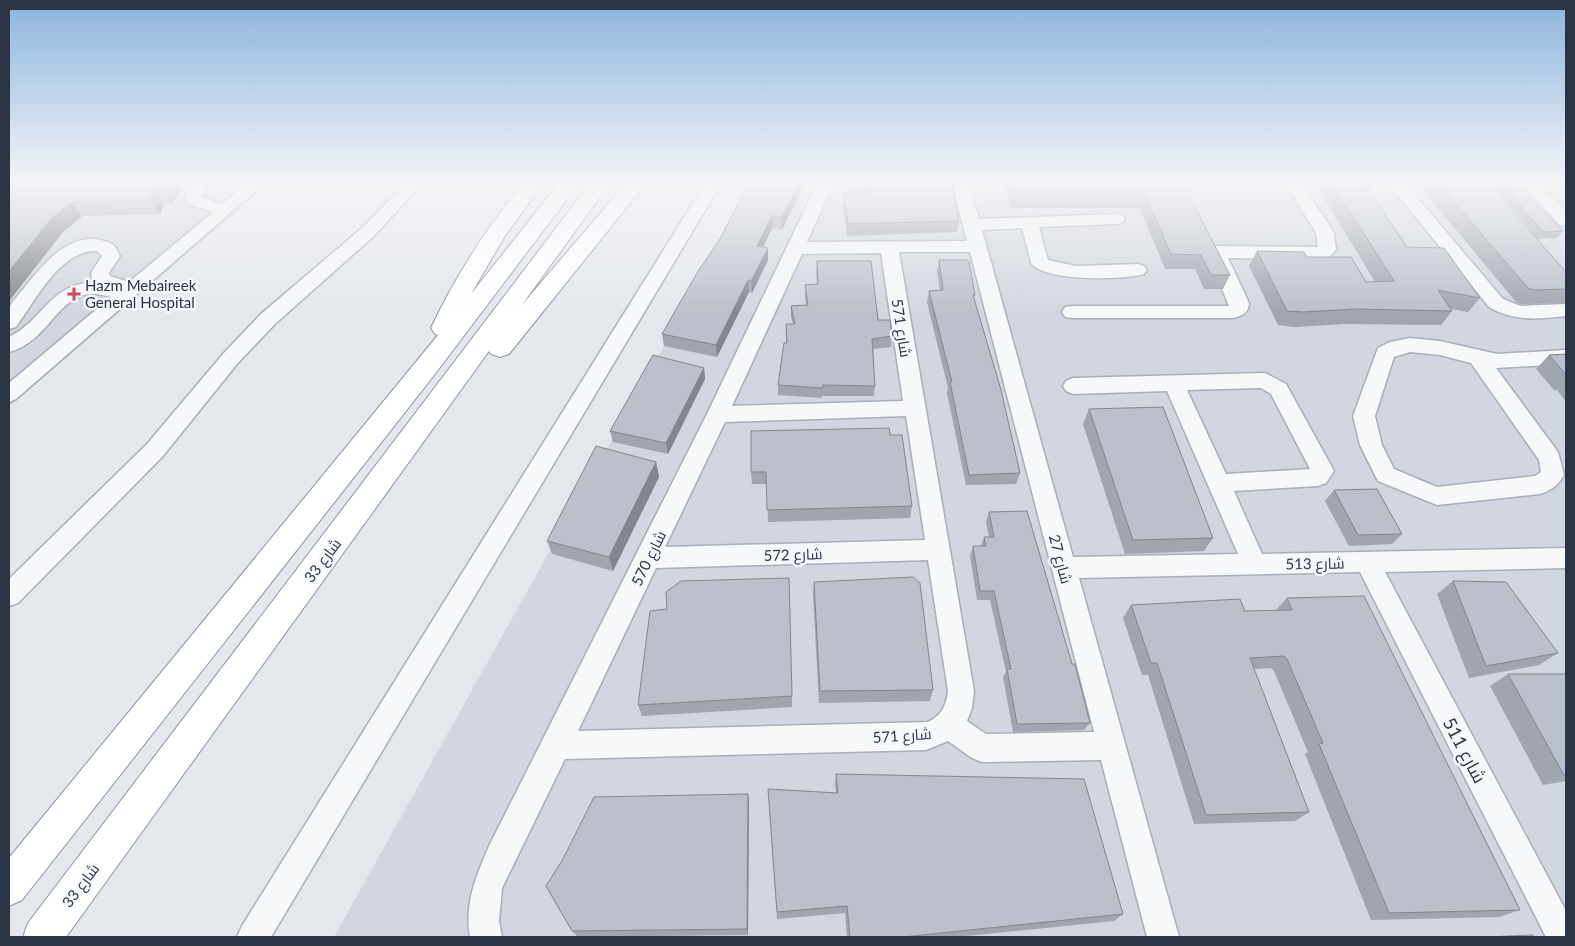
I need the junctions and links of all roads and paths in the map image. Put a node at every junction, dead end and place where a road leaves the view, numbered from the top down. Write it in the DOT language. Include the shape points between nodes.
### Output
graph roads {
  1 [pos="205,226"];
  2 [pos="374,226"];
  3 [pos="501,226"];
  4 [pos="536,226"];
  5 [pos="568,226"];
  6 [pos="601,226"];
  7 [pos="687,226"];
  8 [pos="805,226"];
  9 [pos="971,226"];
  10 [pos="1016,226"];
  11 [pos="1030,226"];
  12 [pos="1321,226"];
  13 [pos="1432,226"];
  14 [pos="1207,234"];
  15 [pos="974,236"];
  16 [pos="889,247"];
  17 [pos="794,248"];
  18 [pos="1216,252"];
  19 [pos="1138,270"];
  20 [pos="128,292"];
  21 [pos="1566,310"];
  22 [pos="1072,312"];
  23 [pos="9,322"];
  24 [pos="9,346"];
  25 [pos="1477,357"];
  26 [pos="1566,357"];
  27 [pos="426,368"];
  28 [pos="1174,383"];
  29 [pos="1073,386"];
  30 [pos="9,394"];
  31 [pos="915,408"];
  32 [pos="718,414"];
  33 [pos="411,440"];
  34 [pos="1220,483"];
  35 [pos="938,550"];
  36 [pos="649,558"];
  37 [pos="1566,558"];
  38 [pos="1367,562"];
  39 [pos="1255,564"];
  40 [pos="1064,568"];
  41 [pos="9,595"];
  42 [pos="949,725"];
  43 [pos="558,745"];
  44 [pos="1111,746"];
  45 [pos="9,887"];
  46 [pos="42,937"];
  47 [pos="253,937"];
  48 [pos="486,937"];
  49 [pos="1163,937"];
  50 [pos="1563,937"];
  1 -- 20 [label="street"];
  2 -- 41 [label="street" via="268,319 230,359 155,450"];
  3 -- 27 [label="highway" via="449,313"];
  4 -- 27 [label="highway"];
  5 -- 33 [label="highway, شارع 33"];
  6 -- 33 [label="highway" via="480,372"];
  7 -- 47 [label="street"];
  8 -- 17 [label="street, شارع 570"];
  9 -- 15 [label="street, شارع 27"];
  10 -- 15 [label="street"];
  11 -- 19 [label="street" via="1040,263 1047,266 1070,273"];
  12 -- 18 [label="street" via="1327,249 1324,253"];
  13 -- 21 [label="street" via="1496,303 1506,310 1521,313"];
  14 -- 18 [label="street"];
  15 -- 16 [label="street"];
  15 -- 40 [label="street, شارع 27"];
  16 -- 17 [label="street"];
  16 -- 31 [label="street, شارع 571"];
  17 -- 32 [label="street, شارع 570"];
  18 -- 22 [label="street" via="1240,302 1239,308 1233,312"];
  20 -- 23 [label="street" via="100,279 100,273 111,256 108,249 99,245 82,247 61,257"];
  20 -- 24 [label="street" via="89,287 68,294 21,341"];
  20 -- 30 [label="street"];
  25 -- 25 [label="street" via="1402,345 1385,353 1364,416 1371,445 1386,475 1437,496 1540,485 1554,475 1550,458"];
  25 -- 26 [label="street" via="1497,361"];
  27 -- 45 [label="highway"];
  28 -- 29 [label="street"];
  28 -- 34 [label="street"];
  28 -- 34 [label="street" via="1265,380 1272,384 1279,389 1323,471 1318,477"];
  31 -- 32 [label="street"];
  31 -- 35 [label="street, شارع 571"];
  32 -- 36 [label="street, شارع 570"];
  33 -- 46 [label="highway, شارع 33"];
  34 -- 39 [label="street"];
  35 -- 36 [label="street, شارع 572"];
  35 -- 42 [label="street, شارع 571" via="961,691 961,704"];
  36 -- 43 [label="street, شارع 570"];
  37 -- 38 [label="street, شارع 513"];
  38 -- 39 [label="street, شارع 513"];
  38 -- 50 [label="street, شارع 511"];
  39 -- 40 [label="street, شارع 513"];
  40 -- 44 [label="street, شارع 27"];
  42 -- 43 [label="street, شارع 571" via="926,736"];
  42 -- 44 [label="street" via="982,748"];
  43 -- 48 [label="street, شارع 570" via="500,857 488,888 483,921"];
  44 -- 49 [label="street, شارع 27"];
}
